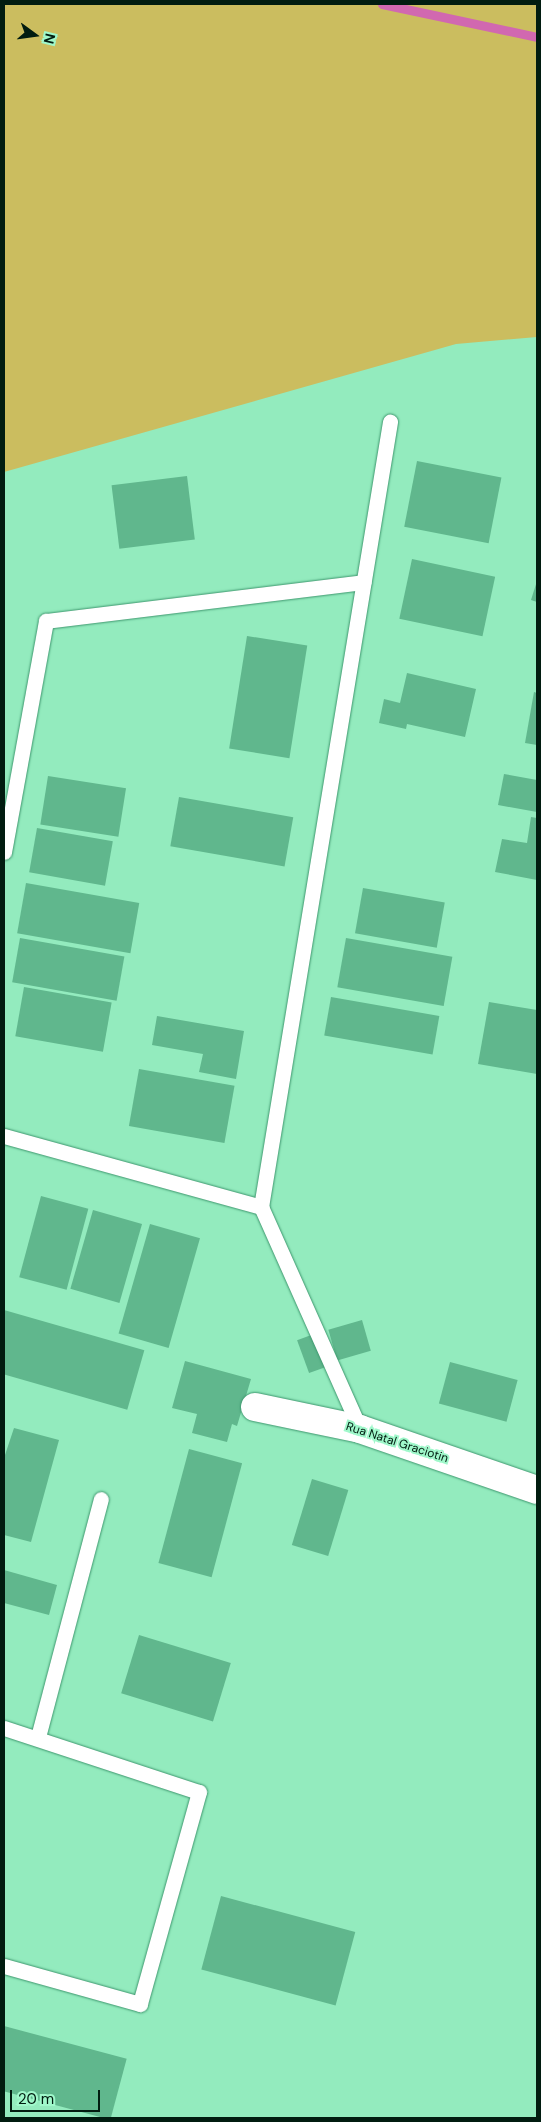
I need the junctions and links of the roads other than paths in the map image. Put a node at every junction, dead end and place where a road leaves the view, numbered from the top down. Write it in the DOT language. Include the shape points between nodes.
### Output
graph roads {
  1 [pos="390,422"];
  2 [pos="364,582"];
  3 [pos="4,852"];
  4 [pos="4,1136"];
  5 [pos="261,1207"];
  6 [pos="255,1407"];
  7 [pos="360,1429"];
  8 [pos="537,1490"];
  9 [pos="101,1499"];
  10 [pos="4,1728"];
  11 [pos="38,1737"];
  12 [pos="4,1966"];
  1 -- 2 [label="lane"];
  2 -- 3 [label="lane" via="46,621"];
  2 -- 5 [label="lane"];
  4 -- 5 [label="lane"];
  5 -- 7 [label="lane"];
  6 -- 7 [label="street, Rua Natal Graciotin"];
  7 -- 8 [label="street, Rua Natal Graciotin"];
  9 -- 11 [label="lane"];
  10 -- 11 [label="lane"];
  11 -- 12 [label="lane" via="199,1792 140,2004"];
}
